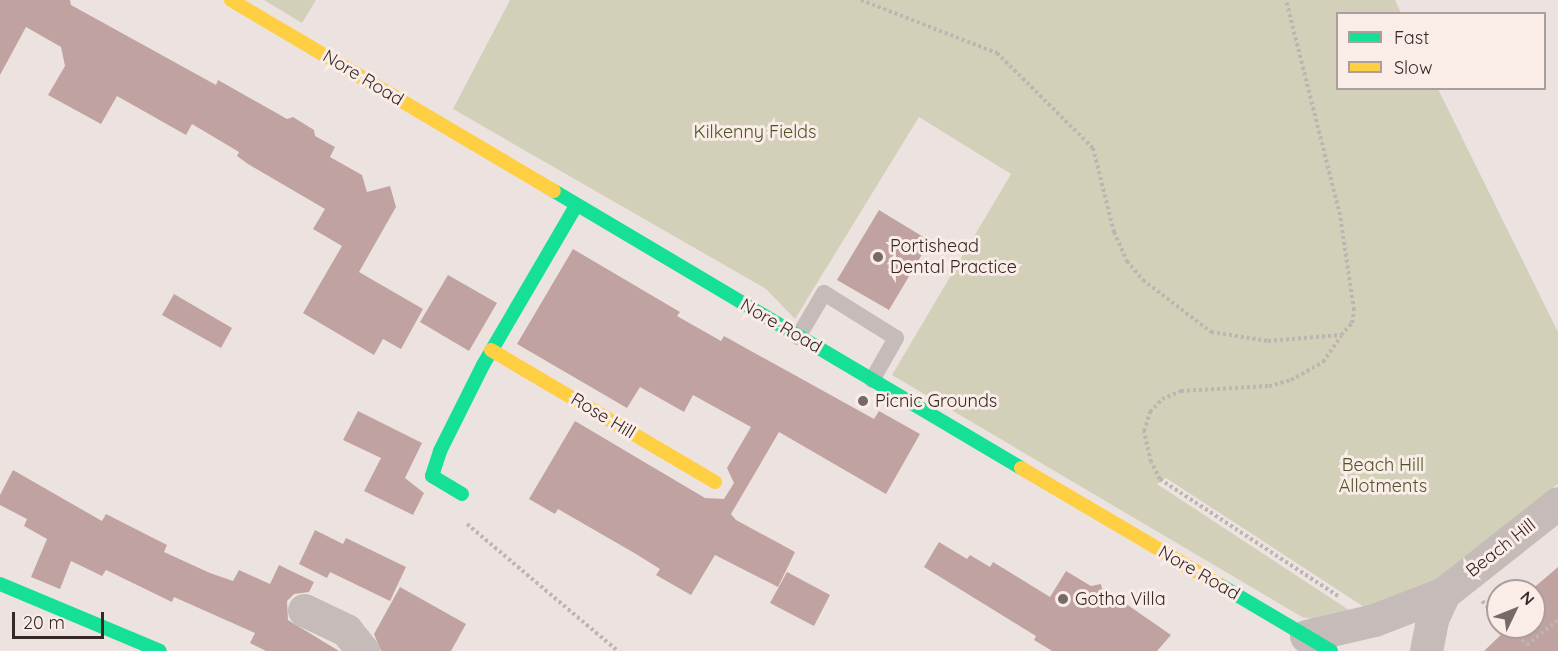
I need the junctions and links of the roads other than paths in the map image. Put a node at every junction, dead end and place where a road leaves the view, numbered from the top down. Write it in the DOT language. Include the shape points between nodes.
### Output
graph roads {
  1 [pos="231,0"];
  2 [pos="576,206"];
  3 [pos="798,337"];
  4 [pos="491,350"];
  5 [pos="872,380"];
  6 [pos="714,482"];
  7 [pos="462,494"];
  8 [pos="1558,503"];
  9 [pos="0,584"];
  10 [pos="1444,593"];
  11 [pos="304,610"];
  12 [pos="1318,644"];
  13 [pos="160,651"];
  14 [pos="363,651"];
  15 [pos="1426,651"];
  1 -- 2 [label="street, Nore Road"];
  2 -- 3 [label="street, Nore Road"];
  2 -- 4 [label="street"];
  3 -- 5 [label="street, Nore Road"];
  3 -- 5 [label="lane" via="824,293 896,338"];
  4 -- 6 [label="street, Rose Hill"];
  4 -- 7 [label="street" via="448,432 432,476"];
  5 -- 12 [label="street, Nore Road"];
  8 -- 10 [label="street, Beach Hill"];
  9 -- 13 [label="street"];
  10 -- 12 [label="street, Beach Hill"];
  10 -- 15 [label="street, Beach Hill" via="1432,619"];
  11 -- 14 [label="street" via="346,630"];
}
